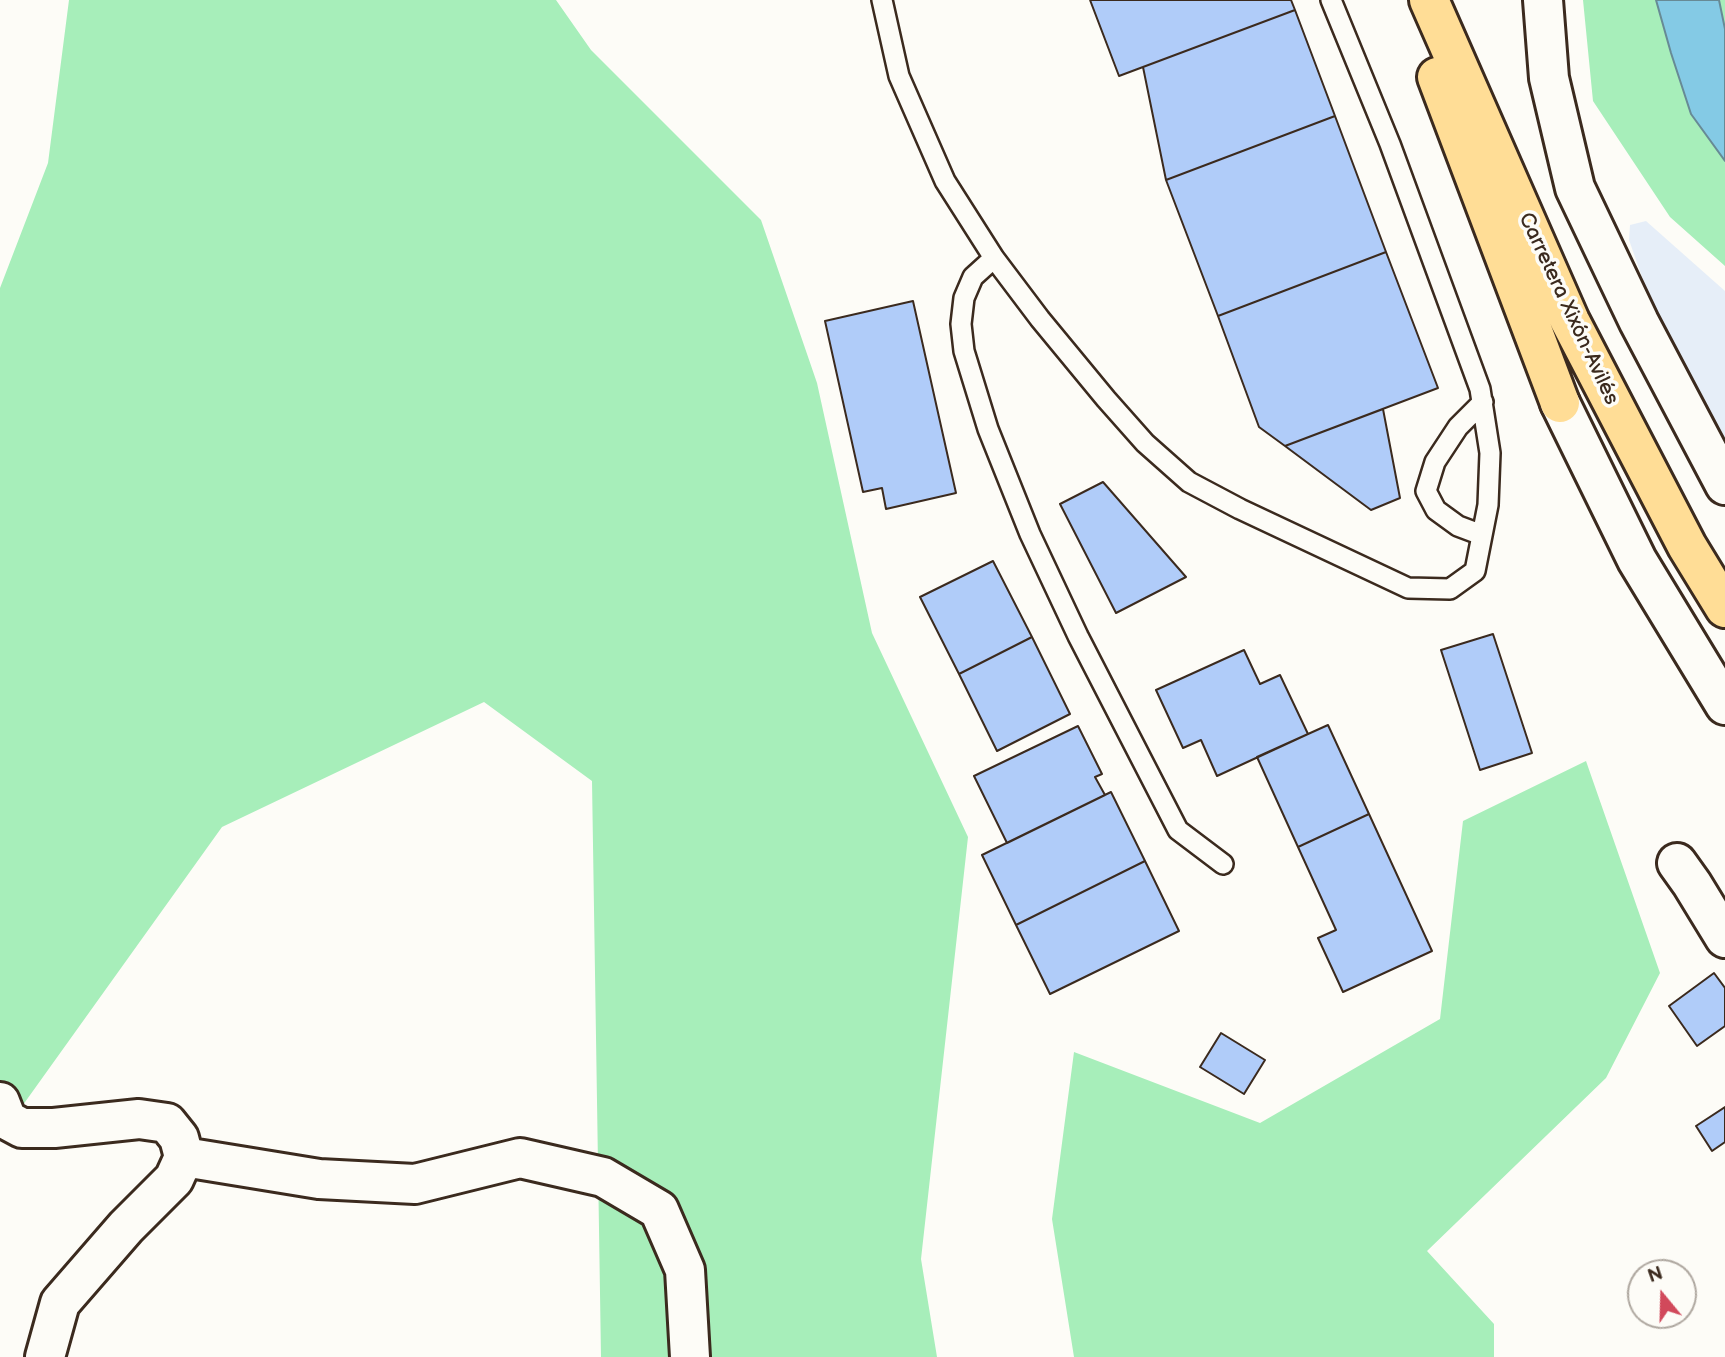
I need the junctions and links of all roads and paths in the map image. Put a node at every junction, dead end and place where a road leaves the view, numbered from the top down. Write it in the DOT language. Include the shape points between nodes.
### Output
graph roads {
  1 [pos="882,0"];
  2 [pos="1331,0"];
  3 [pos="1407,0"];
  4 [pos="1429,0"];
  5 [pos="1543,0"];
  6 [pos="994,258"];
  7 [pos="1483,402"];
  8 [pos="1560,403"];
  9 [pos="1725,485"];
  10 [pos="1482,535"];
  11 [pos="1725,608"];
  12 [pos="1725,705"];
  13 [pos="1677,863"];
  14 [pos="1223,864"];
  15 [pos="1725,938"];
  16 [pos="0,1102"];
  17 [pos="184,1157"];
  18 [pos="45,1357"];
  19 [pos="690,1357"];
  1 -- 6 [label="lane" via="899,76 945,181"];
  2 -- 7 [label="lane" via="1394,156"];
  3 -- 8 [label="highway"];
  4 -- 11 [label="highway, Carretera Xixón-Avilés" via="1570,321 1650,477"];
  5 -- 9 [label="street" via="1549,78 1576,188"];
  6 -- 10 [label="lane" via="1106,400 1189,482 1408,588 1450,589 1475,571"];
  6 -- 14 [label="lane" via="973,277 964,298 961,324 964,351 988,429 1078,636 1178,830"];
  7 -- 10 [label="lane" via="1490,453"];
  7 -- 10 [label="lane" via="1458,427 1435,462 1426,491 1436,510 1458,526"];
  8 -- 12 [label="street" via="1637,560"];
  13 -- 15 [label="street"];
  16 -- 17 [label="street" via="7,1120 22,1128 139,1119 167,1123 179,1138"];
  17 -- 18 [label="street" via="174,1180 60,1303"];
  17 -- 19 [label="street" via="319,1179 415,1184 520,1158 603,1177 659,1210 685,1270"];
}
